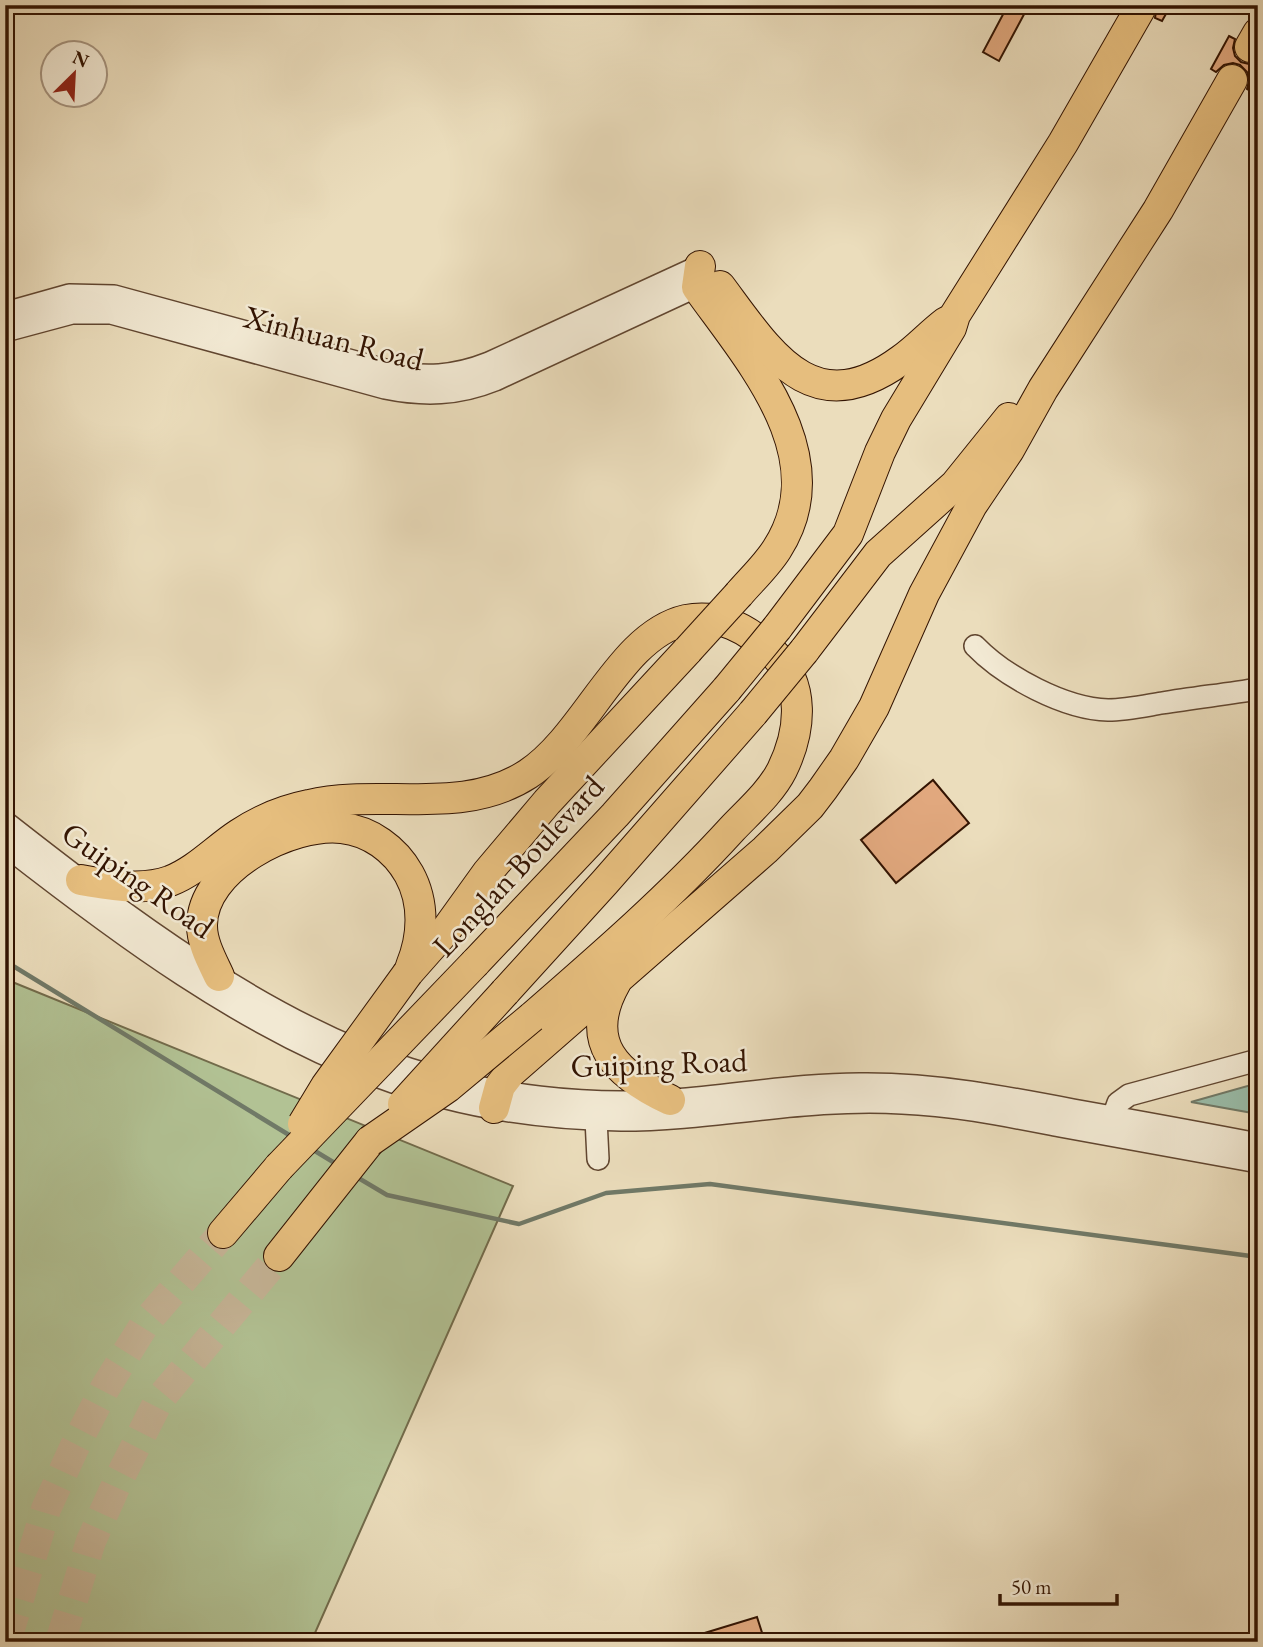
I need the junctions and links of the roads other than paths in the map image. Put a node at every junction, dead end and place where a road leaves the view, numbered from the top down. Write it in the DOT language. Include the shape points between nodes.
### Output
graph roads {
  1 [pos="1140,9"];
  2 [pos="1231,80"];
  3 [pos="704,277"];
  4 [pos="5,313"];
  5 [pos="950,322"];
  6 [pos="5,331"];
  7 [pos="1022,415"];
  8 [pos="975,646"];
  9 [pos="1258,689"];
  10 [pos="5,822"];
  11 [pos="5,845"];
  12 [pos="81,880"];
  13 [pos="408,973"];
  14 [pos="219,975"];
  15 [pos="618,978"];
  16 [pos="1258,1060"];
  17 [pos="496,1099"];
  18 [pos="670,1100"];
  19 [pos="1113,1117"];
  20 [pos="596,1119"];
  21 [pos="370,1141"];
  22 [pos="1258,1144"];
  23 [pos="598,1159"];
  24 [pos="1258,1161"];
  25 [pos="279,1167"];
  26 [pos="223,1233"];
  27 [pos="279,1256"];
  1 -- 5 [label="highway, Longlan Boulevard" via="1076,123"];
  2 -- 7 [label="highway" via="1158,209"];
  3 -- 4 [label="street, Xinhuan Road" via="489,363 439,376 388,371 114,296 69,295"];
  3 -- 5 [label="highway" via="772,351 799,374 829,387 854,384 886,370"];
  3 -- 6 [label="street, Xinhuan Road" via="495,380 441,394 385,388 111,313 72,313"];
  3 -- 13 [label="highway, bridge" via="771,395 791,440 796,499 789,526 776,551 560,787"];
  5 -- 25 [label="highway, Longlan Boulevard, bridge" via="880,452 848,534 777,628 615,815"];
  7 -- 15 [label="highway" via="924,594 874,707 844,759 786,830"];
  7 -- 21 [label="highway, bridge" via="955,485 878,554 753,713"];
  8 -- 9 [label="street" via="1018,678 1084,707 1122,709"];
  10 -- 12 [label="street, Guiping Road"];
  11 -- 17 [label="street, Guiping Road" via="159,957 305,1045 379,1077 434,1094"];
  12 -- 14 [label="street, Guiping Road"];
  12 -- 21 [label="highway, bridge" via="138,886 170,881 261,820 313,803 448,798 489,791 524,776 557,751 631,656 667,627 696,618 719,619 762,643 782,663 794,688 798,714 780,774 680,883 607,952 448,1087"];
  13 -- 14 [label="highway" via="421,921 411,878 385,846 363,833 339,827 309,830 273,842 220,882 202,924"];
  13 -- 25 [label="highway, bridge" via="326,1086"];
  14 -- 17 [label="street, Guiping Road" via="361,1051"];
  15 -- 17 [label="highway" via="510,1073"];
  15 -- 18 [label="highway" via="604,1009 608,1051 631,1079"];
  16 -- 19 [label="street" via="1129,1095 1118,1103"];
  17 -- 18 [label="street, Guiping Road"];
  17 -- 20 [label="street, Guiping Road" via="520,1112"];
  18 -- 19 [label="street, Guiping Road" via="810,1086 901,1084"];
  19 -- 22 [label="street, Guiping Road"];
  20 -- 23 [label="street"];
  20 -- 24 [label="street, Guiping Road" via="900,1102"];
  21 -- 27 [label="highway"];
  25 -- 26 [label="highway, Longlan Boulevard"];
}
